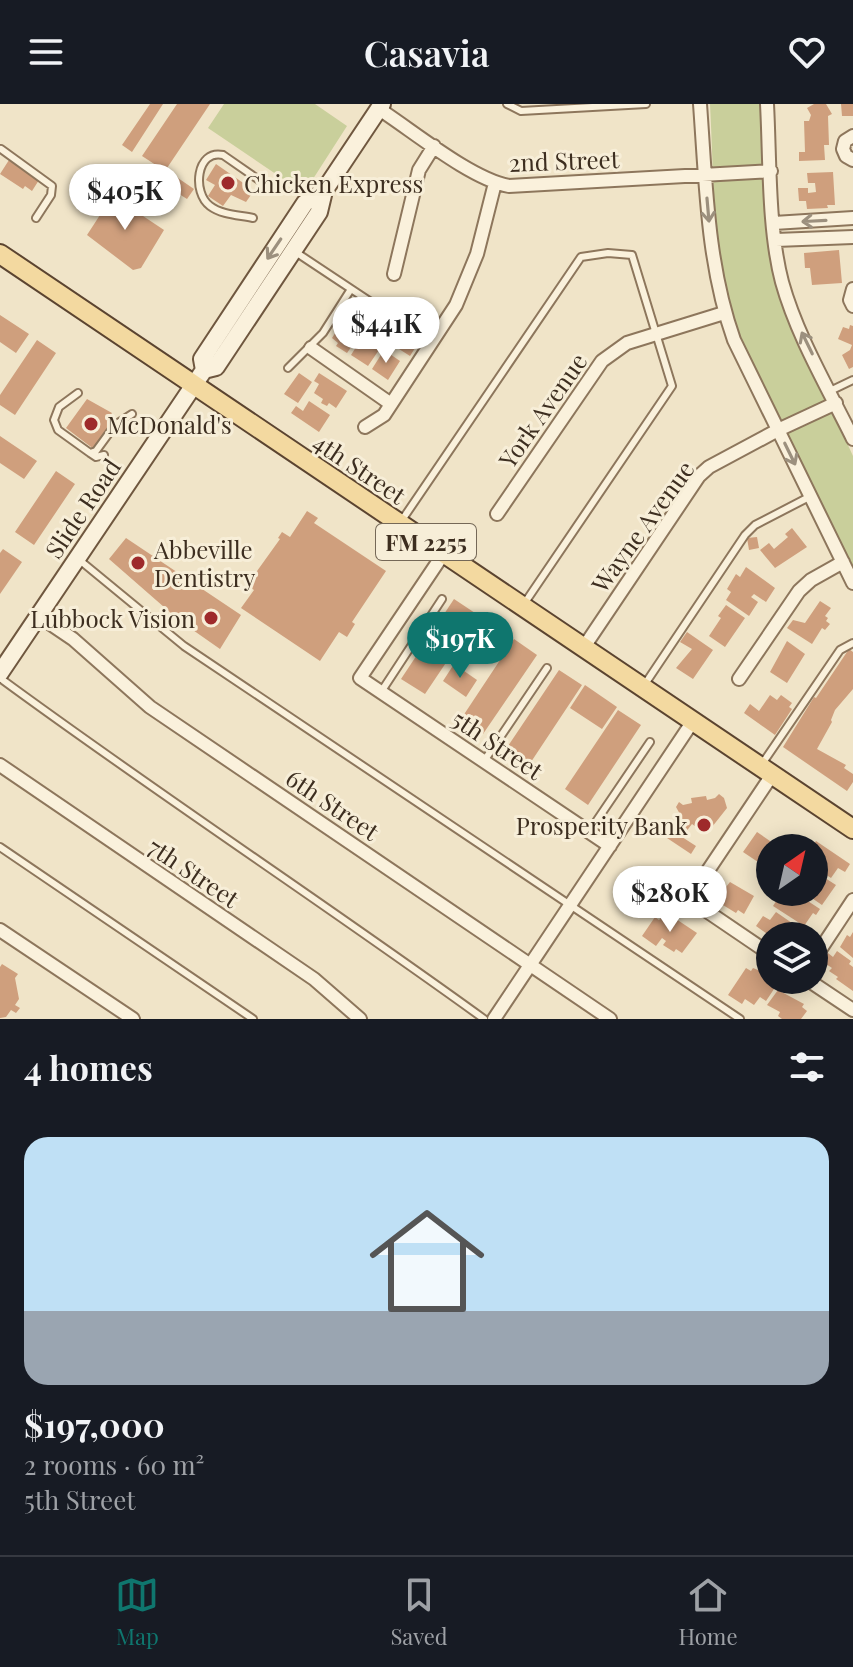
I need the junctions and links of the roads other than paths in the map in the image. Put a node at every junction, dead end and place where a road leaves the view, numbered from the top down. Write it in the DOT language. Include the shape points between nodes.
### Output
graph roads {
  1 [pos="507,104"];
  2 [pos="646,104"];
  3 [pos="700,104"];
  4 [pos="767,104"];
  5 [pos="381,106"];
  6 [pos="853,136"];
  7 [pos="434,146"];
  8 [pos="1,149"];
  9 [pos="853,160"];
  10 [pos="771,171"];
  11 [pos="705,174"];
  12 [pos="495,183"];
  13 [pos="272,189"];
  14 [pos="324,191"];
  15 [pos="36,218"];
  16 [pos="253,218"];
  17 [pos="853,218"];
  18 [pos="774,223"];
  19 [pos="853,237"];
  20 [pos="776,240"];
  21 [pos="294,251"];
  22 [pos="0,254"];
  23 [pos="394,274"];
  24 [pos="351,289"];
  25 [pos="853,289"];
  26 [pos="853,306"];
  27 [pos="724,313"];
  28 [pos="658,333"];
  29 [pos="432,342"];
  30 [pos="311,348"];
  31 [pos="288,368"];
  32 [pos="199,378"];
  33 [pos="853,380"];
  34 [pos="78,393"];
  35 [pos="833,397"];
  36 [pos="391,404"];
  37 [pos="132,414"];
  38 [pos="365,427"];
  39 [pos="778,430"];
  40 [pos="853,439"];
  41 [pos="90,453"];
  42 [pos="104,455"];
  43 [pos="811,496"];
  44 [pos="497,514"];
  45 [pos="400,524"];
  46 [pos="444,553"];
  47 [pos="77,558"];
  48 [pos="843,562"];
  49 [pos="853,583"];
  50 [pos="442,599"];
  51 [pos="522,607"];
  52 [pos="39,616"];
  53 [pos="853,643"];
  54 [pos="584,647"];
  55 [pos="547,668"];
  56 [pos="0,676"];
  57 [pos="739,679"];
  58 [pos="643,688"];
  59 [pos="381,692"];
  60 [pos="693,721"];
  61 [pos="650,742"];
  62 [pos="484,761"];
  63 [pos="0,765"];
  64 [pos="766,771"];
  65 [pos="853,829"];
  66 [pos="589,832"];
  67 [pos="610,846"];
  68 [pos="0,847"];
  69 [pos="853,900"];
  70 [pos="571,907"];
  71 [pos="0,930"];
  72 [pos="828,938"];
  73 [pos="756,944"];
  74 [pos="531,965"];
  75 [pos="828,993"];
  76 [pos="853,1010"];
  77 [pos="133,1019"];
  78 [pos="253,1019"];
  79 [pos="360,1019"];
  80 [pos="484,1019"];
  81 [pos="494,1019"];
  82 [pos="610,1019"];
  83 [pos="740,1019"];
  1 -- 2 [label="lane" via="521,111"];
  3 -- 11 [label="street"];
  4 -- 10 [label="street"];
  5 -- 7 [label="street, 2nd Street"];
  5 -- 14 [label="main road, Slide Road"];
  6 -- 9 [label="street" via="843,149"];
  7 -- 12 [label="street, 2nd Street"];
  7 -- 23 [label="street" via="419,170"];
  8 -- 15 [label="lane" via="52,186"];
  10 -- 11 [label="street, 2nd Street"];
  10 -- 18 [label="street"];
  11 -- 12 [label="street, 2nd Street" via="543,185"];
  11 -- 27 [label="street, one-way"];
  12 -- 29 [label="street" via="468,281"];
  13 -- 16 [label="lane" via="223,155 208,156 199,172 207,204"];
  14 -- 21 [label="main road, Slide Road" via="319,212"];
  14 -- 32 [label="main road, Slide Road, one-way" via="305,203 202,359"];
  17 -- 18 [label="street, one-way"];
  18 -- 20 [label="street"];
  19 -- 20 [label="street"];
  35 -- 20 [label="street, one-way" via="794,318"];
  21 -- 24 [label="lane"];
  21 -- 32 [label="main road, Slide Road" via="216,367"];
  22 -- 32 [label="main road, 4th Street / FM 2255"];
  24 -- 29 [label="lane"];
  24 -- 30 [label="lane"];
  25 -- 26 [label="street"];
  27 -- 28 [label="street, York Avenue"];
  27 -- 39 [label="street"];
  28 -- 44 [label="street, York Avenue" via="627,343 593,370"];
  28 -- 45 [label="lane" via="632,255 581,257"];
  28 -- 51 [label="lane" via="672,386"];
  29 -- 36 [label="street"];
  30 -- 31 [label="lane"];
  30 -- 36 [label="street"];
  32 -- 45 [label="main road, 4th Street / FM 2255"];
  32 -- 47 [label="main road, Slide Road"];
  33 -- 35 [label="lane"];
  34 -- 41 [label="lane" via="59,407 54,420 63,435"];
  35 -- 39 [label="street, Wayne Avenue"];
  35 -- 40 [label="street"];
  36 -- 38 [label="street"];
  37 -- 41 [label="lane"];
  39 -- 43 [label="street, one-way"];
  39 -- 54 [label="street, Wayne Avenue" via="699,476"];
  41 -- 42 [label="lane"];
  43 -- 48 [label="street"];
  43 -- 58 [label="lane" via="745,535"];
  45 -- 46 [label="main road, 4th Street / FM 2255"];
  46 -- 51 [label="main road, 4th Street / FM 2255"];
  46 -- 59 [label="street, 5th Street" via="360,678"];
  47 -- 52 [label="main road, Slide Road"];
  47 -- 70 [label="lane" via="184,646"];
  48 -- 49 [label="street"];
  48 -- 57 [label="street" via="799,591"];
  50 -- 59 [label="lane"];
  51 -- 54 [label="main road, 4th Street / FM 2255"];
  52 -- 56 [label="main road, Slide Road"];
  52 -- 74 [label="street, 6th Street" via="150,707"];
  53 -- 64 [label="lane" via="840,650"];
  54 -- 58 [label="main road, 4th Street / FM 2255"];
  55 -- 62 [label="lane"];
  56 -- 80 [label="lane" via="113,762"];
  58 -- 60 [label="main road, 4th Street / FM 2255"];
  59 -- 62 [label="street, 5th Street"];
  60 -- 64 [label="main road, 4th Street / FM 2255"];
  60 -- 67 [label="street"];
  61 -- 66 [label="lane"];
  62 -- 66 [label="street, 5th Street"];
  63 -- 79 [label="street, 7th Street" via="314,979"];
  64 -- 65 [label="main road, 4th Street / FM 2255"];
  64 -- 73 [label="street" via="689,899"];
  66 -- 67 [label="street, 5th Street"];
  67 -- 70 [label="street"];
  68 -- 78 [label="lane"];
  69 -- 72 [label="street"];
  70 -- 74 [label="street"];
  70 -- 83 [label="lane"];
  71 -- 77 [label="street"];
  74 -- 81 [label="street"];
  74 -- 82 [label="street, 6th Street"];
  75 -- 76 [label="street"];
}
